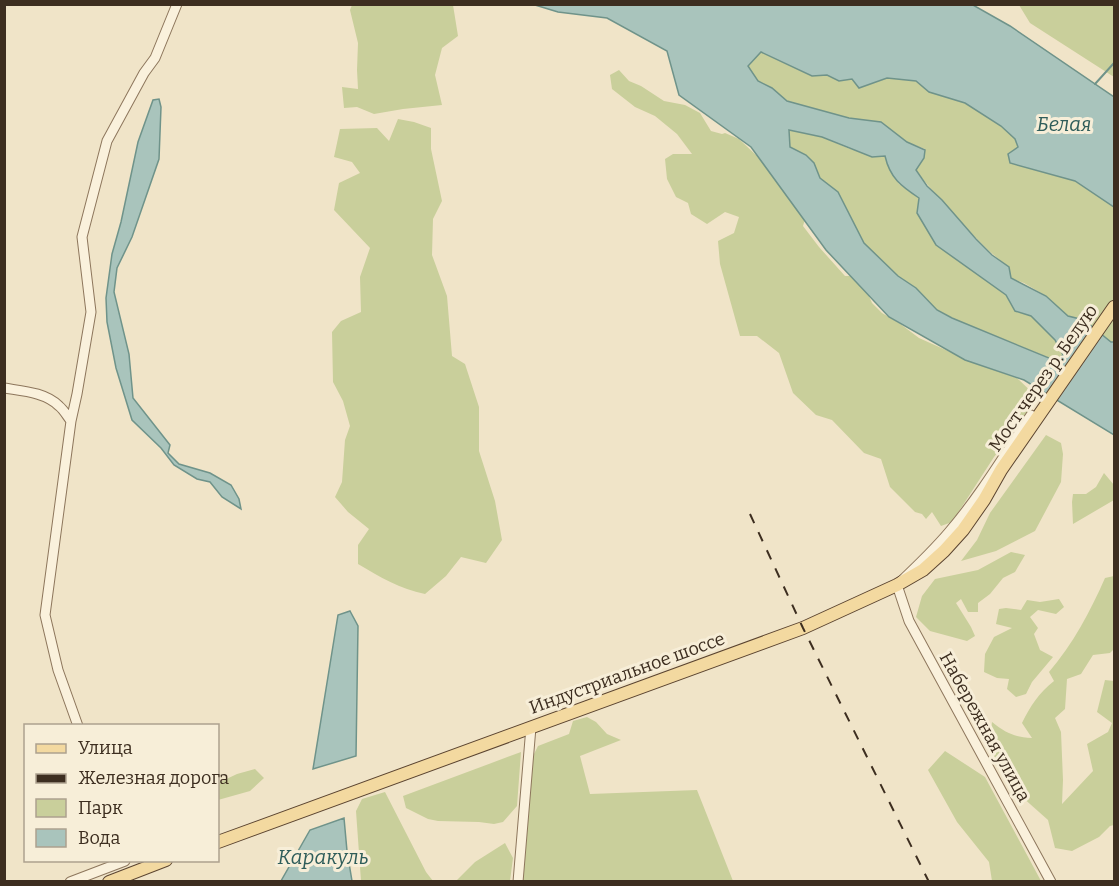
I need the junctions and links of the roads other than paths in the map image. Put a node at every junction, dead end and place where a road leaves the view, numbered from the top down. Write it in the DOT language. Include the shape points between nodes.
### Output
graph roads {
  1 [pos="177,4"];
  2 [pos="1114,307"];
  3 [pos="4,387"];
  4 [pos="1031,415"];
  5 [pos="70,421"];
  6 [pos="1001,470"];
  7 [pos="897,585"];
  8 [pos="77,724"];
  9 [pos="531,727"];
  10 [pos="219,842"];
  11 [pos="156,862"];
  12 [pos="127,865"];
  13 [pos="70,882"];
  14 [pos="109,882"];
  15 [pos="518,882"];
  16 [pos="1051,882"];
  1 -- 5 [label="street" via="155,58 107,141 82,237 91,312"];
  2 -- 6 [label="main road, Мост через р. Белую"];
  3 -- 5 [label="street" via="50,399"];
  4 -- 7 [label="street" via="950,531"];
  5 -- 8 [label="street" via="45,615 58,670"];
  6 -- 7 [label="main road, Индустриальное шоссе" via="963,530 923,570"];
  7 -- 9 [label="main road, Индустриальное шоссе" via="803,628"];
  7 -- 16 [label="street, Набережная улица" via="909,621"];
  9 -- 10 [label="main road, Индустриальное шоссе"];
  9 -- 15 [label="street"];
  11 -- 12 [label="main road"];
  12 -- 13 [label="street"];
  12 -- 14 [label="main road"];
}
